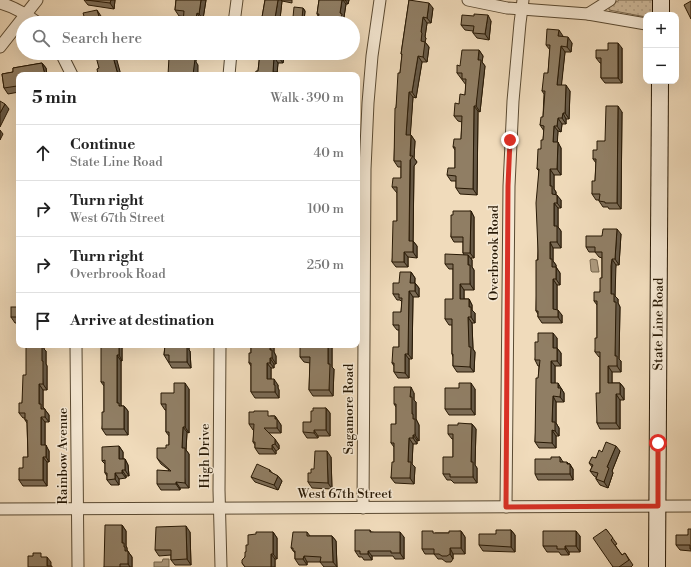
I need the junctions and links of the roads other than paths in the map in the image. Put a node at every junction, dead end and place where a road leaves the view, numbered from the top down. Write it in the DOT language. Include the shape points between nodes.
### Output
graph roads {
  1 [pos="37,0"];
  2 [pos="237,0"];
  3 [pos="380,0"];
  4 [pos="468,0"];
  5 [pos="610,0"];
  6 [pos="661,0"];
  7 [pos="0,3"];
  8 [pos="522,5"];
  9 [pos="661,12"];
  10 [pos="26,14"];
  11 [pos="588,14"];
  12 [pos="29,16"];
  13 [pos="235,16"];
  14 [pos="643,23"];
  15 [pos="16,27"];
  16 [pos="0,47"];
  17 [pos="64,60"];
  18 [pos="230,60"];
  19 [pos="70,72"];
  20 [pos="229,72"];
  21 [pos="660,84"];
  22 [pos="76,348"];
  23 [pos="220,348"];
  24 [pos="658,506"];
  25 [pos="691,506"];
  26 [pos="506,507"];
  27 [pos="363,508"];
  28 [pos="0,509"];
  29 [pos="77,509"];
  30 [pos="220,509"];
  31 [pos="78,567"];
  32 [pos="221,567"];
  33 [pos="657,567"];
  1 -- 10 [label="street"];
  2 -- 13 [label="street"];
  3 -- 27 [label="street, Sagamore Road" via="370,79 365,169"];
  4 -- 8 [label="street"];
  5 -- 11 [label="street"];
  6 -- 9 [label="main road"];
  7 -- 10 [label="street"];
  8 -- 11 [label="street"];
  8 -- 26 [label="street, Overbrook Road" via="508,186"];
  10 -- 12 [label="street"];
  11 -- 14 [label="street"];
  15 -- 16 [label="street"];
  17 -- 19 [label="street"];
  18 -- 20 [label="street"];
  21 -- 24 [label="main road, State Line Road"];
  22 -- 29 [label="street, Rainbow Avenue"];
  23 -- 30 [label="street, High Drive"];
  24 -- 25 [label="street, West 67th Street"];
  24 -- 26 [label="street, West 67th Street"];
  24 -- 33 [label="main road, State Line Road"];
  26 -- 27 [label="street, West 67th Street"];
  27 -- 30 [label="street, West 67th Street"];
  28 -- 29 [label="street, West 67th Street"];
  29 -- 30 [label="street, West 67th Street"];
  29 -- 31 [label="street, Rainbow Avenue"];
  30 -- 32 [label="street, High Drive"];
}
